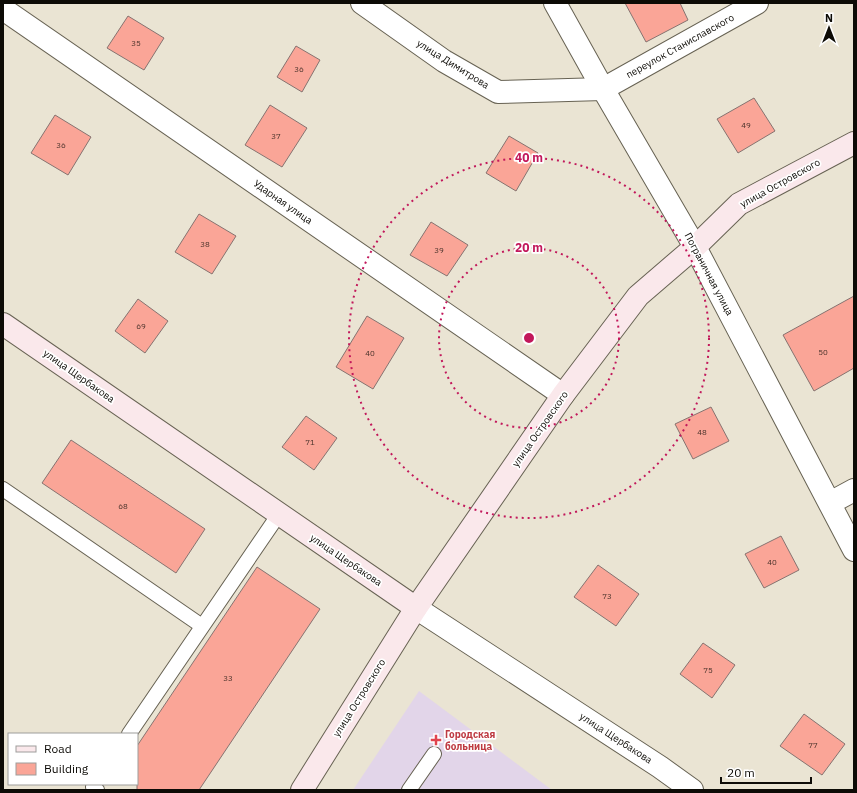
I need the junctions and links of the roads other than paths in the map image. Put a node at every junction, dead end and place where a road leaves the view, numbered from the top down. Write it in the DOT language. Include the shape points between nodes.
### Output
graph roads {
  1 [pos="362,3"];
  2 [pos="555,3"];
  3 [pos="757,3"];
  4 [pos="3,9"];
  5 [pos="603,89"];
  6 [pos="854,143"];
  7 [pos="695,247"];
  8 [pos="3,324"];
  9 [pos="563,395"];
  10 [pos="3,489"];
  11 [pos="854,490"];
  12 [pos="830,503"];
  13 [pos="279,514"];
  14 [pos="854,550"];
  15 [pos="416,608"];
  16 [pos="202,626"];
  17 [pos="130,733"];
  18 [pos="434,754"];
  19 [pos="302,790"];
  20 [pos="409,790"];
  21 [pos="692,790"];
  1 -- 5 [label="street, улица Димитрова" via="444,62 498,92"];
  2 -- 5 [label="street, Пограничная улица"];
  3 -- 5 [label="street, переулок Станиславского"];
  4 -- 9 [label="street, Ударная улица"];
  5 -- 7 [label="street, Пограничная улица"];
  6 -- 7 [label="main road, улица Островского" via="739,204"];
  7 -- 9 [label="main road, улица Островского" via="638,296"];
  7 -- 12 [label="street, Пограничная улица"];
  8 -- 13 [label="main road, улица Щербакова"];
  9 -- 15 [label="main road, улица Островского"];
  10 -- 16 [label="lane"];
  11 -- 12 [label="street"];
  12 -- 14 [label="street, Пограничная улица"];
  13 -- 15 [label="main road, улица Щербакова"];
  13 -- 16 [label="lane"];
  15 -- 19 [label="main road, улица Островского"];
  15 -- 21 [label="street, улица Щербакова"];
  16 -- 17 [label="lane"];
  18 -- 20 [label="lane"];
}
